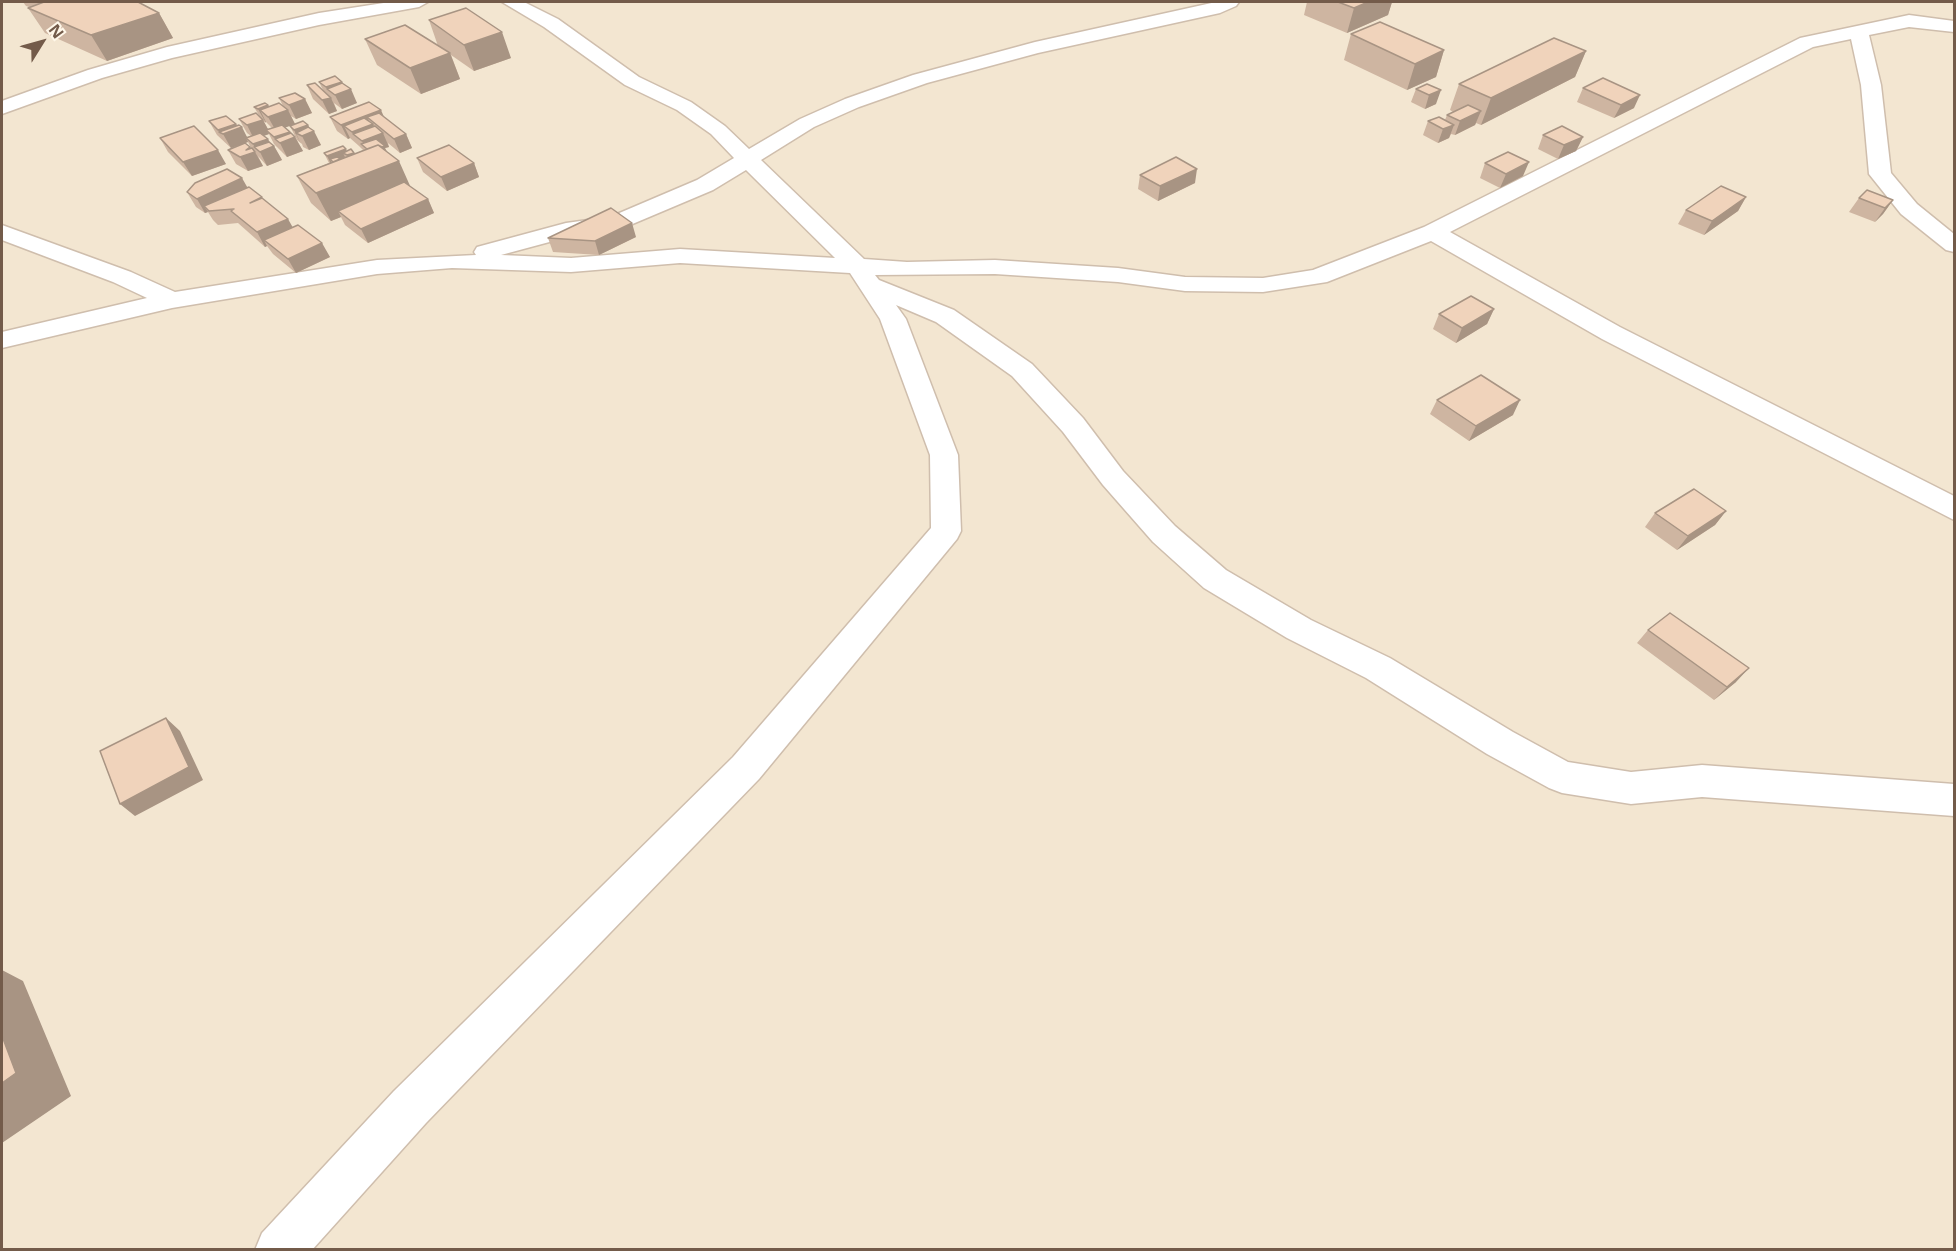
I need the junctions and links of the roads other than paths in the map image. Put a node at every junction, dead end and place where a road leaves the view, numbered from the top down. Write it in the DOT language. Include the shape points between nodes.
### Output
graph roads {
  1 [pos="419,2"];
  2 [pos="511,2"];
  3 [pos="1230,2"];
  4 [pos="1954,26"];
  5 [pos="1858,32"];
  6 [pos="2,108"];
  7 [pos="747,160"];
  8 [pos="2,232"];
  9 [pos="1432,232"];
  10 [pos="1954,245"];
  11 [pos="452,261"];
  12 [pos="864,276"];
  13 [pos="172,300"];
  14 [pos="2,340"];
  15 [pos="1954,509"];
  16 [pos="1954,800"];
  17 [pos="279,1250"];
  1 -- 6 [label="street" via="319,19 167,53"];
  2 -- 7 [label="street" via="550,22 632,81 684,106 718,130"];
  3 -- 7 [label="street" via="920,79 807,123"];
  4 -- 5 [label="street" via="1910,21"];
  5 -- 9 [label="street" via="1807,42"];
  5 -- 10 [label="street" via="1871,85 1880,174 1909,209"];
  7 -- 11 [label="street" via="705,185 615,223 566,230"];
  7 -- 12 [label="street"];
  8 -- 13 [label="street"];
  9 -- 12 [label="street" via="1318,277 1263,285 1185,284 995,267 907,269"];
  9 -- 15 [label="street" via="1611,333"];
  11 -- 12 [label="street" via="571,265 680,256"];
  11 -- 13 [label="street" via="377,267"];
  12 -- 16 [label="street" via="945,316 1022,370 1156,526 1215,579 1299,629 1378,668 1562,777 1630,788 1702,781"];
  12 -- 17 [label="street" via="893,319 944,455 946,531 746,768 410,1107"];
  13 -- 14 [label="street"];
}
